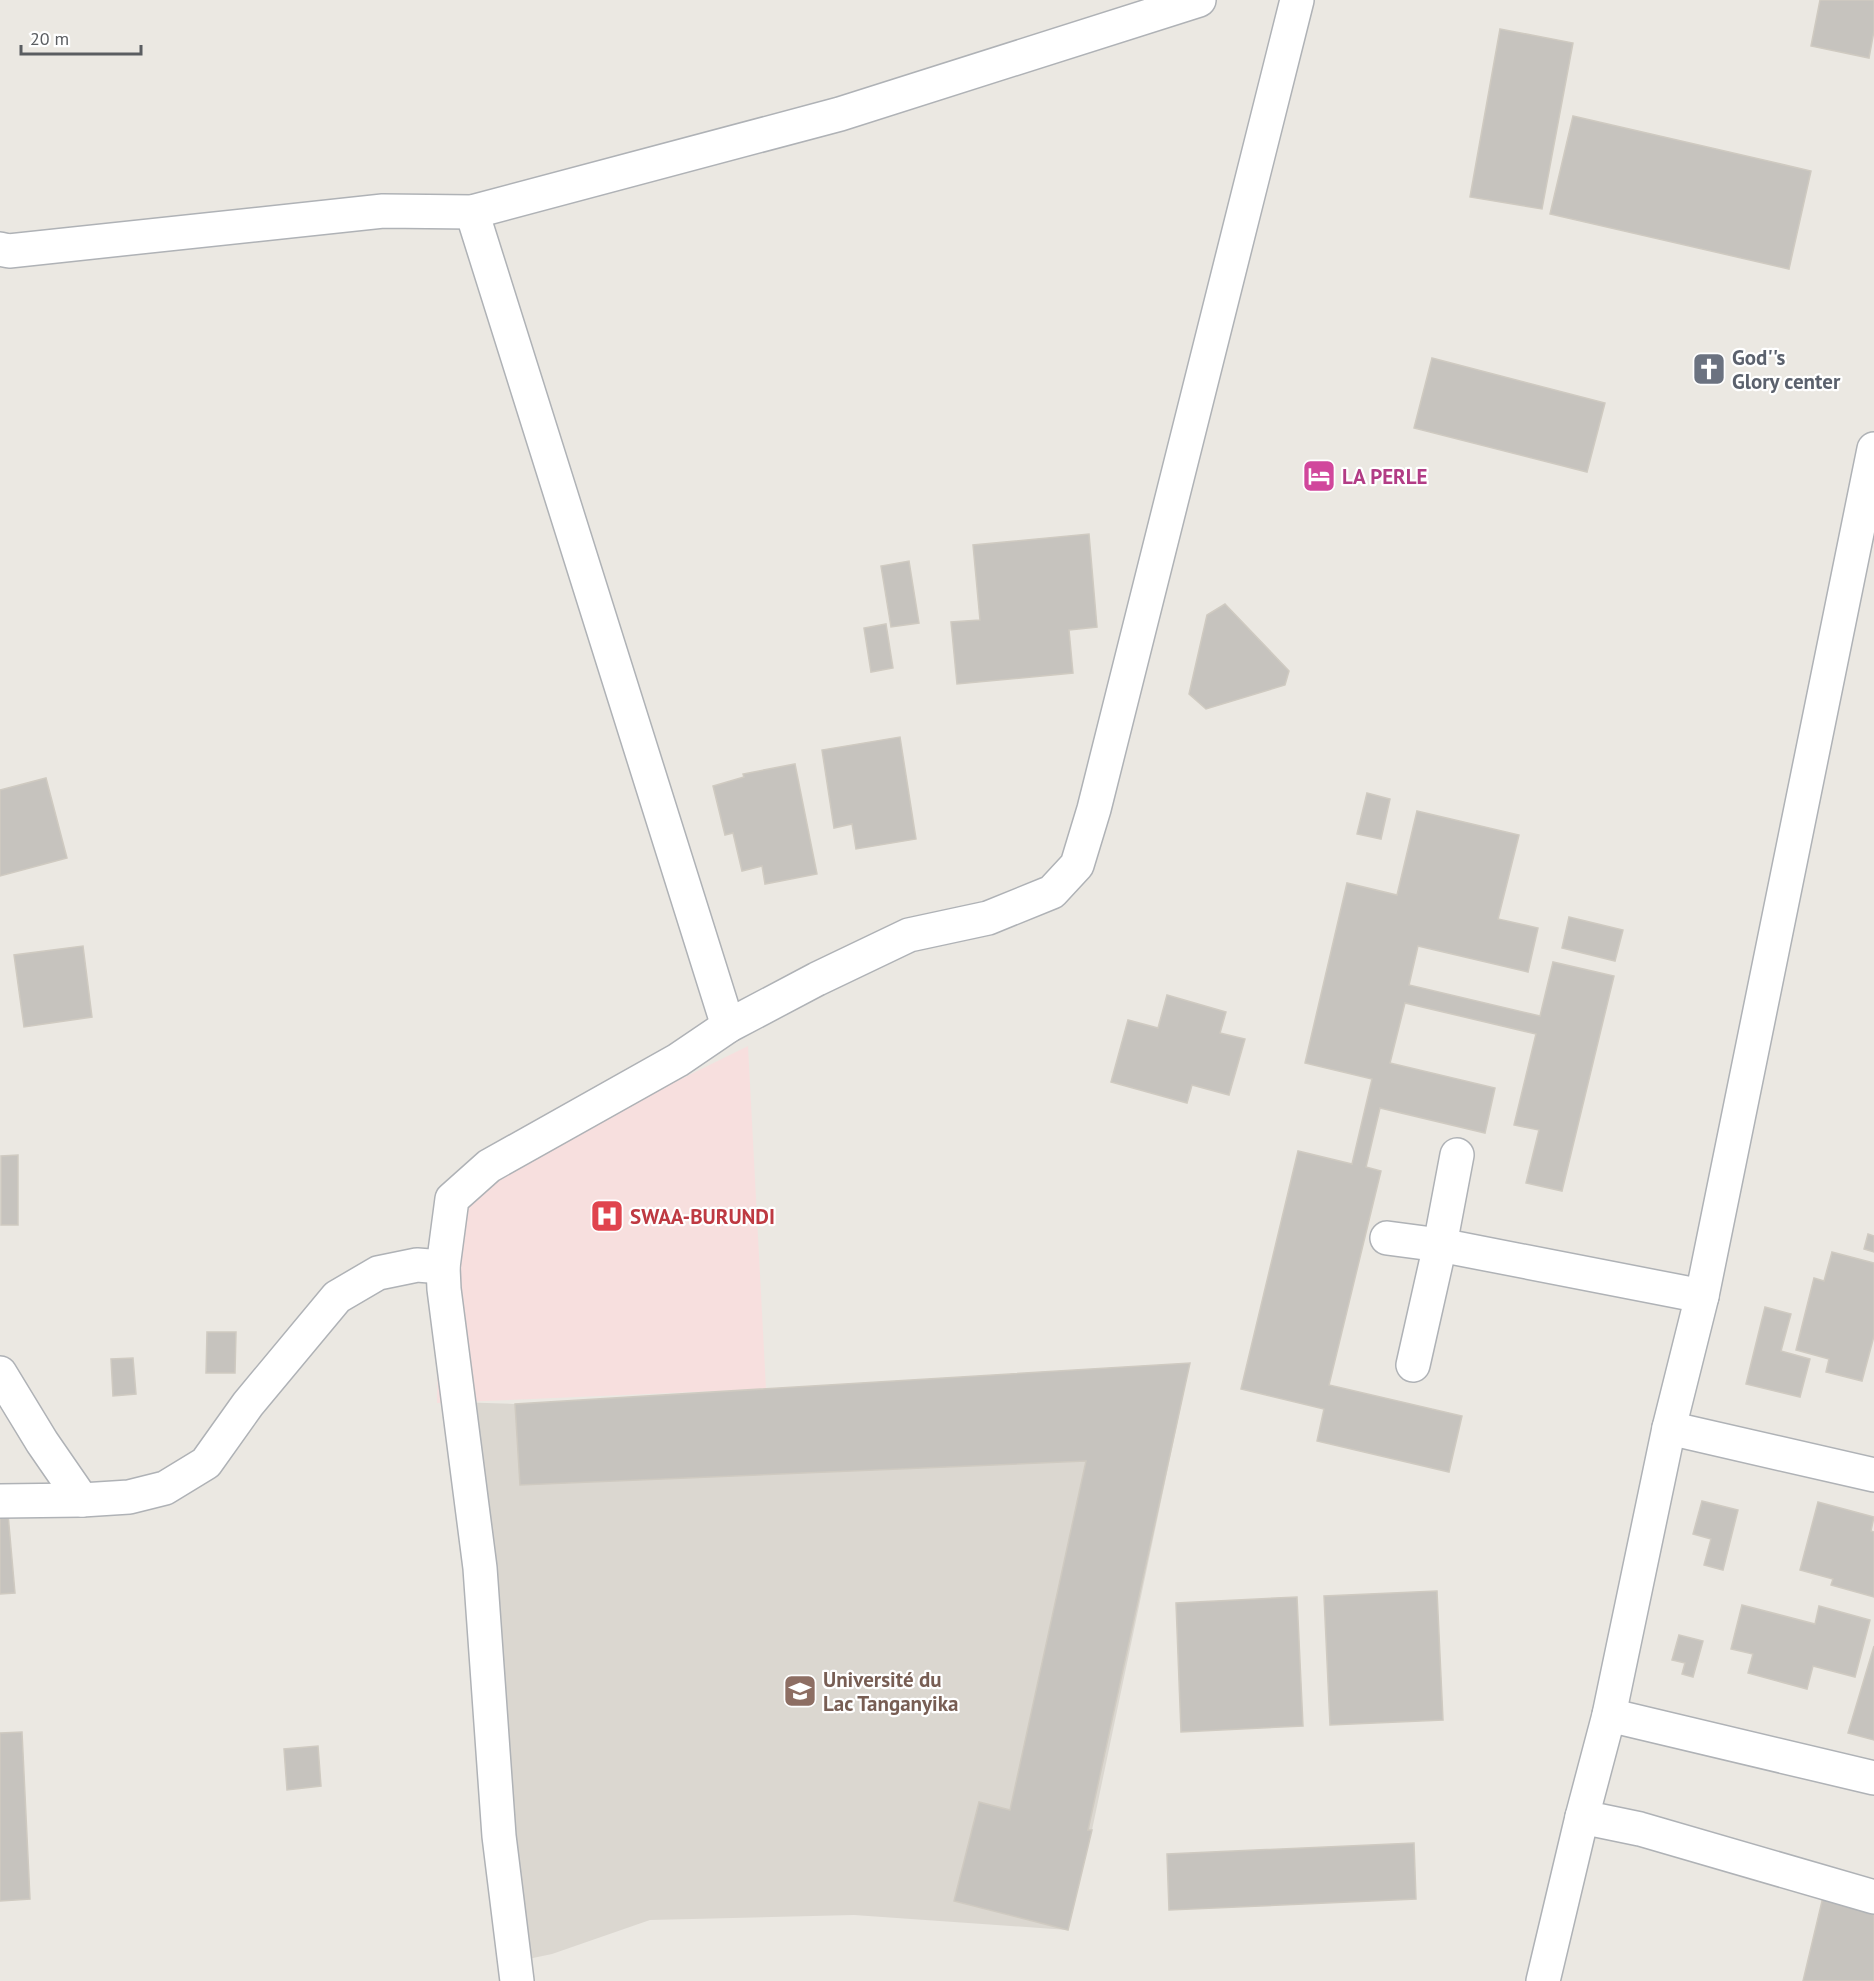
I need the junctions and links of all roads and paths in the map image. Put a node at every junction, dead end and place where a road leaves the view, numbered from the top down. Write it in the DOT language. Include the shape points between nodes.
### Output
graph roads {
  1 [pos="1199,0"];
  2 [pos="1297,0"];
  3 [pos="472,212"];
  4 [pos="0,249"];
  5 [pos="1874,449"];
  6 [pos="728,1026"];
  7 [pos="1457,1155"];
  8 [pos="1387,1238"];
  9 [pos="1440,1245"];
  10 [pos="443,1267"];
  11 [pos="1702,1296"];
  12 [pos="1413,1365"];
  13 [pos="0,1373"];
  14 [pos="1669,1428"];
  15 [pos="1874,1474"];
  16 [pos="82,1500"];
  17 [pos="0,1501"];
  18 [pos="1609,1715"];
  19 [pos="1874,1778"];
  20 [pos="1582,1817"];
  21 [pos="1874,1897"];
  22 [pos="517,1981"];
  23 [pos="1543,1981"];
  1 -- 3 [label="street" via="840,114"];
  2 -- 6 [label="street" via="1077,865 1052,892 988,918 909,934"];
  3 -- 4 [label="street" via="382,212"];
  3 -- 6 [label="street"];
  5 -- 11 [label="street"];
  6 -- 10 [label="street" via="678,1060 489,1166 452,1199"];
  7 -- 9 [label="street"];
  8 -- 9 [label="street"];
  9 -- 11 [label="street"];
  9 -- 12 [label="street"];
  10 -- 16 [label="street" via="417,1265 378,1273 336,1297 248,1404 206,1463 165,1488 129,1497"];
  10 -- 22 [label="street" via="480,1568 499,1836"];
  11 -- 14 [label="street"];
  13 -- 16 [label="street"];
  14 -- 15 [label="street"];
  14 -- 18 [label="street"];
  16 -- 17 [label="street"];
  18 -- 19 [label="street"];
  18 -- 20 [label="street"];
  20 -- 21 [label="street" via="1640,1829"];
  20 -- 23 [label="street"];
}
